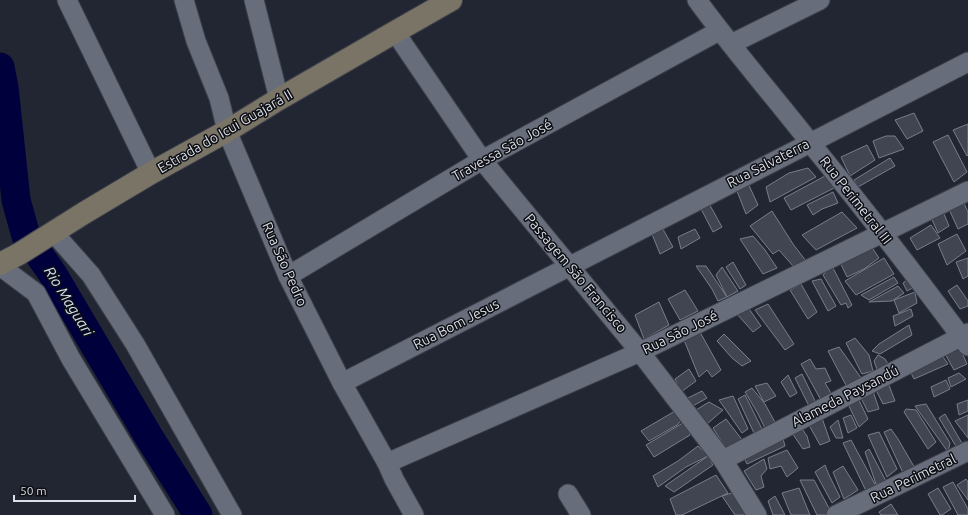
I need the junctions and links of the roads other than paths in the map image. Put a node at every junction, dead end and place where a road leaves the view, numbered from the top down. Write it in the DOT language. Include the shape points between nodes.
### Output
graph roads {
  1 [pos="67,0"];
  2 [pos="184,0"];
  3 [pos="254,0"];
  4 [pos="451,0"];
  5 [pos="697,0"];
  6 [pos="820,0"];
  7 [pos="395,32"];
  8 [pos="725,37"];
  9 [pos="968,62"];
  10 [pos="279,99"];
  11 [pos="227,131"];
  12 [pos="810,141"];
  13 [pos="482,160"];
  14 [pos="151,173"];
  15 [pos="968,191"];
  16 [pos="53,232"];
  17 [pos="882,233"];
  18 [pos="0,265"];
  19 [pos="570,266"];
  20 [pos="288,276"];
  21 [pos="966,338"];
  22 [pos="640,352"];
  23 [pos="342,383"];
  24 [pos="968,451"];
  25 [pos="723,460"];
  26 [pos="387,463"];
  27 [pos="568,494"];
  28 [pos="165,515"];
  29 [pos="232,515"];
  30 [pos="414,515"];
  31 [pos="581,515"];
  32 [pos="757,515"];
  33 [pos="836,515"];
  1 -- 14 [label="street"];
  2 -- 11 [label="street, Rua São Pedro" via="196,41 219,98"];
  3 -- 10 [label="street"];
  4 -- 7 [label="main road, Estrada do Icui Guajará II"];
  5 -- 8 [label="street, Rua Perimetral III"];
  6 -- 8 [label="street, Travessa São José"];
  7 -- 10 [label="main road, Estrada do Icui Guajará II"];
  7 -- 13 [label="street, Passagem São Francisco"];
  8 -- 12 [label="street, Rua Perimetral III"];
  8 -- 13 [label="street, Travessa São José"];
  9 -- 12 [label="street, Rua Salvaterra"];
  10 -- 11 [label="main road, Estrada do Icui Guajará II"];
  11 -- 14 [label="main road, Estrada do Icui Guajará II"];
  11 -- 20 [label="street, Rua São Pedro"];
  12 -- 17 [label="street, Rua Perimetral III"];
  12 -- 19 [label="street, Rua Salvaterra"];
  13 -- 19 [label="street, Passagem São Francisco"];
  13 -- 20 [label="street, Travessa São José"];
  14 -- 16 [label="main road, Estrada do Icui Guajará II"];
  15 -- 17 [label="street, Rua São José"];
  16 -- 18 [label="main road, Estrada do Icui Guajará II"];
  16 -- 29 [label="street" via="91,275 135,344"];
  17 -- 21 [label="street, Rua Perimetral III"];
  17 -- 22 [label="street, Rua São José"];
  18 -- 28 [label="street" via="36,293 71,359"];
  19 -- 22 [label="street, Passagem São Francisco"];
  19 -- 23 [label="street, Rua Bom Jesus"];
  20 -- 23 [label="street, Rua São Pedro"];
  21 -- 25 [label="street, Alameda Paysandú"];
  22 -- 25 [label="street, Passagem São Francisco"];
  22 -- 26 [label="street, Rua São José"];
  23 -- 26 [label="street, Rua São Pedro"];
  24 -- 33 [label="street, Rua Perimetral"];
  25 -- 32 [label="street, Passagem São Francisco"];
  26 -- 30 [label="street, Rua São Pedro"];
  27 -- 31 [label="street"];
}
